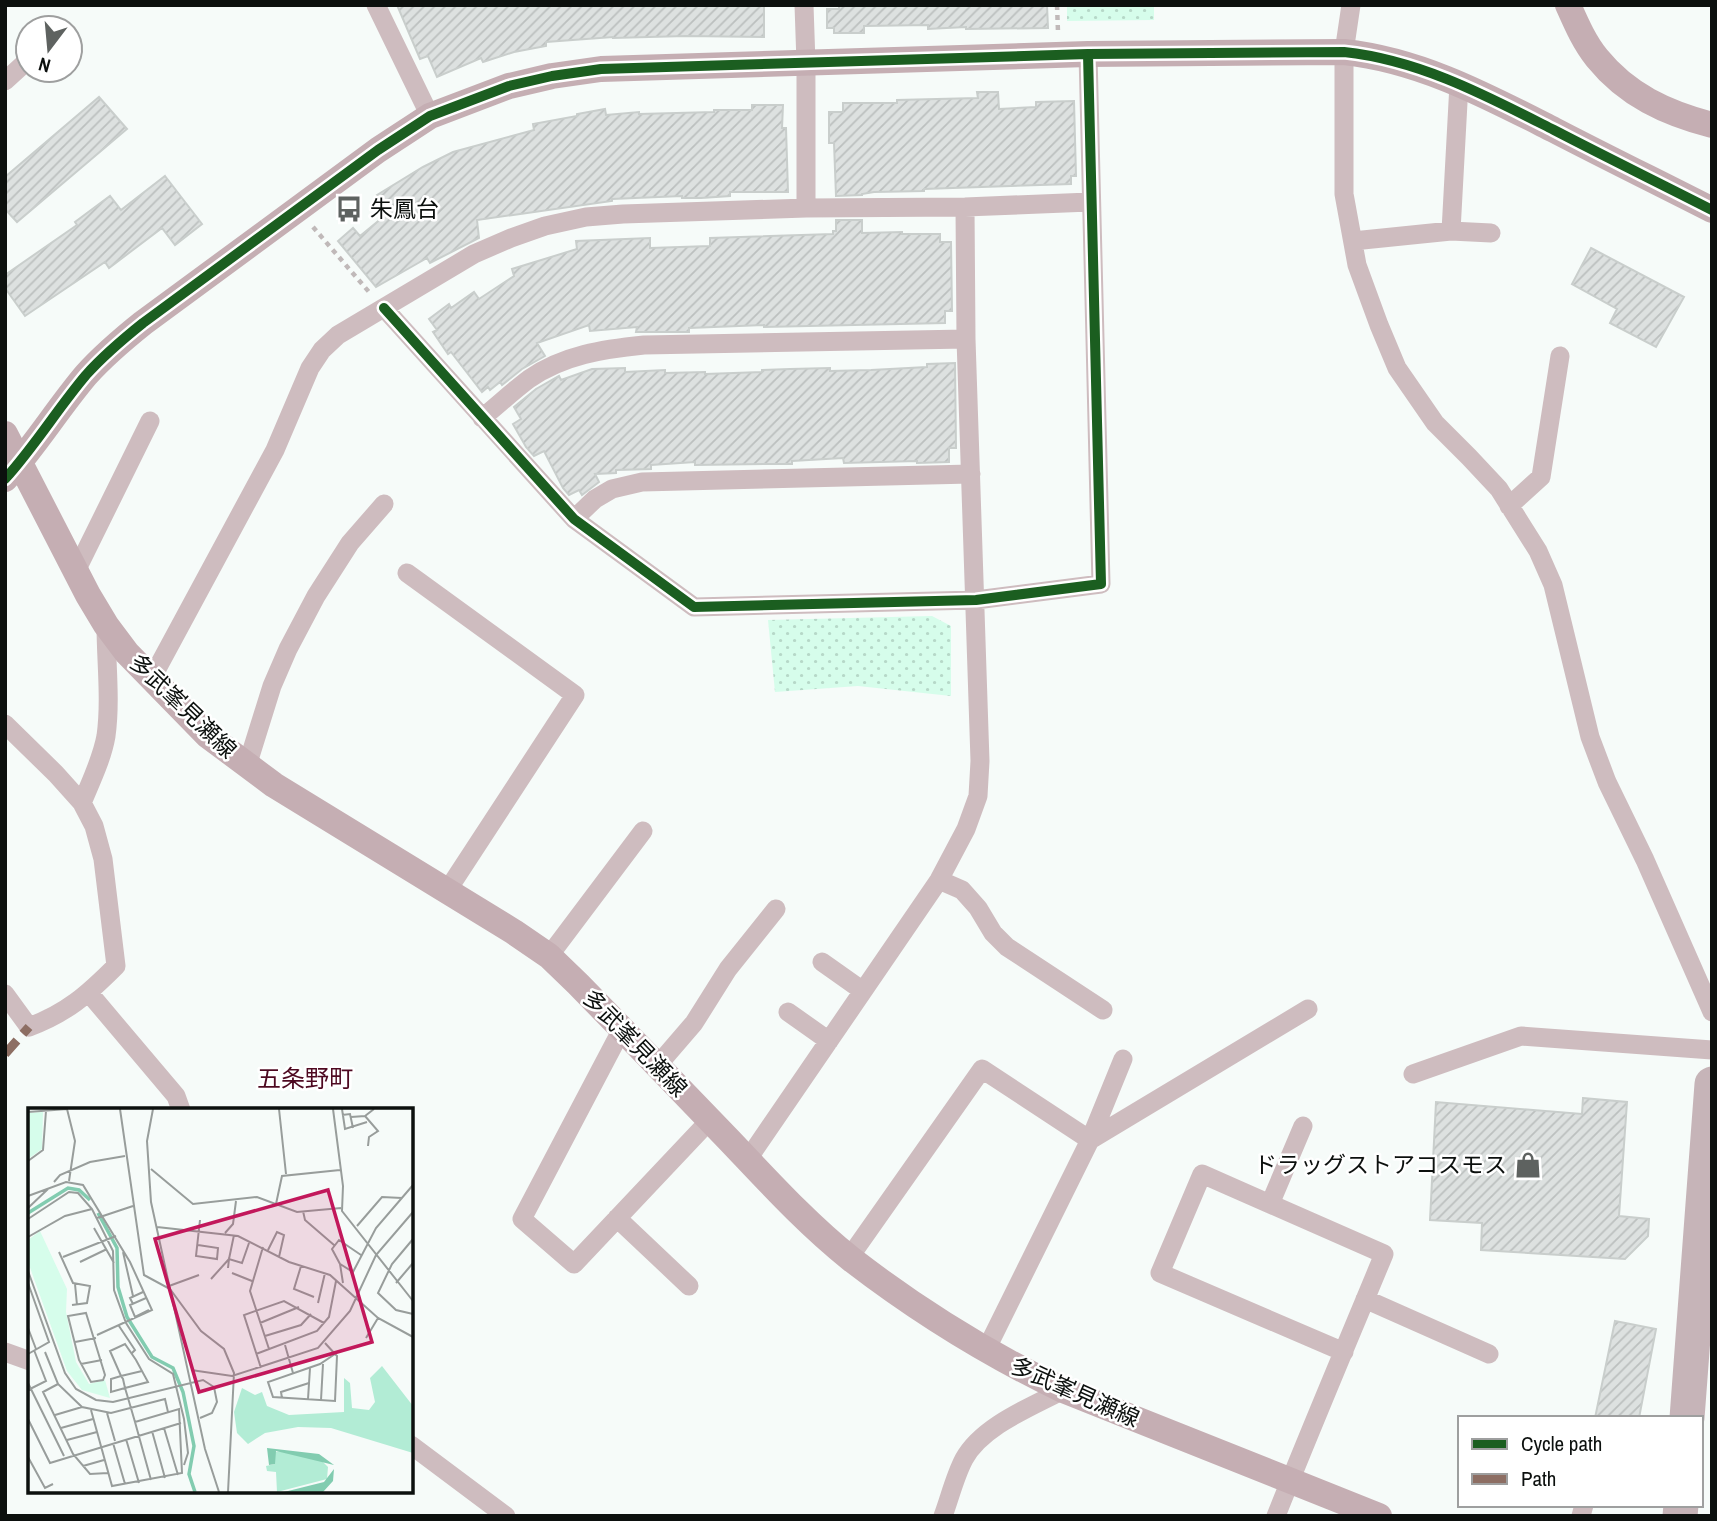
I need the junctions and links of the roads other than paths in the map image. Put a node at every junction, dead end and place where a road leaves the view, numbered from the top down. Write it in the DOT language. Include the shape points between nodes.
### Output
graph roads {
  1 [pos="376,5"];
  2 [pos="804,5"];
  3 [pos="1351,5"];
  4 [pos="1568,5"];
  5 [pos="1344,52"];
  6 [pos="1088,54"];
  7 [pos="806,63"];
  8 [pos="1459,84"];
  9 [pos="430,116"];
  10 [pos="1712,125"];
  11 [pos="1090,202"];
  12 [pos="965,207"];
  13 [pos="806,208"];
  14 [pos="1712,210"];
  15 [pos="1451,231"];
  16 [pos="1491,233"];
  17 [pos="1353,241"];
  18 [pos="384,308"];
  19 [pos="966,339"];
  20 [pos="1560,356"];
  21 [pos="482,418"];
  22 [pos="150,421"];
  23 [pos="5,434"];
  24 [pos="13,471"];
  25 [pos="971,474"];
  26 [pos="384,504"];
  27 [pos="1509,506"];
  28 [pos="574,519"];
  29 [pos="76,570"];
  30 [pos="407,573"];
  31 [pos="976,600"];
  32 [pos="106,625"];
  33 [pos="152,678"];
  34 [pos="5,724"];
  35 [pos="247,766"];
  36 [pos="82,803"];
  37 [pos="643,831"];
  38 [pos="939,880"];
  39 [pos="447,891"];
  40 [pos="776,909"];
  41 [pos="549,956"];
  42 [pos="822,962"];
  43 [pos="863,991"];
  44 [pos="89,993"];
  45 [pos="5,994"];
  46 [pos="1308,1009"];
  47 [pos="1103,1010"];
  48 [pos="788,1012"];
  49 [pos="1712,1013"];
  50 [pos="622,1029"];
  51 [pos="829,1041"];
  52 [pos="1712,1051"];
  53 [pos="1123,1059"];
  54 [pos="657,1066"];
  55 [pos="1413,1074"];
  56 [pos="1712,1084"];
  57 [pos="180,1108"];
  58 [pos="710,1120"];
  59 [pos="1303,1126"];
  60 [pos="1090,1140"];
  61 [pos="747,1160"];
  62 [pos="1270,1204"];
  63 [pos="617,1218"];
  64 [pos="849,1258"];
  65 [pos="689,1286"];
  66 [pos="1365,1299"];
  67 [pos="986,1350"];
  68 [pos="5,1352"];
  69 [pos="1344,1352"];
  70 [pos="1489,1354"];
  71 [pos="28,1360"];
  72 [pos="1063,1390"];
  73 [pos="1687,1416"];
  74 [pos="413,1446"];
  75 [pos="1290,1481"];
  76 [pos="1377,1515"];
  77 [pos="506,1516"];
  78 [pos="943,1516"];
  79 [pos="1276,1516"];
  1 -- 9 [label="street"];
  2 -- 7 [label="street"];
  3 -- 5 [label="street"];
  4 -- 10 [label="main road" via="1597,57 1620,82 1650,103"];
  5 -- 6 [label="main road"];
  5 -- 8 [label="main road" via="1410,65"];
  5 -- 17 [label="street" via="1344,194"];
  6 -- 7 [label="main road"];
  6 -- 11 [label="street"];
  7 -- 9 [label="main road" via="601,69 509,86"];
  7 -- 13 [label="street"];
  8 -- 14 [label="main road"];
  8 -- 15 [label="street"];
  9 -- 24 [label="main road" via="112,349"];
  11 -- 12 [label="street"];
  11 -- 31 [label="street" via="1101,584"];
  12 -- 13 [label="street"];
  12 -- 19 [label="street"];
  13 -- 18 [label="street" via="623,214 545,226 474,254"];
  15 -- 16 [label="street"];
  15 -- 17 [label="street"];
  17 -- 27 [label="street" via="1357,265 1397,368 1435,423"];
  18 -- 21 [label="street"];
  18 -- 33 [label="street" via="338,335 310,368 275,450"];
  19 -- 21 [label="street" via="607,349 569,358 531,378"];
  19 -- 25 [label="street"];
  20 -- 27 [label="street" via="1541,477"];
  21 -- 28 [label="street"];
  22 -- 29 [label="street"];
  23 -- 24 [label="main road, 多武峯見瀬線"];
  24 -- 29 [label="main road, 多武峯見瀬線"];
  25 -- 28 [label="street" via="642,482 612,489"];
  25 -- 31 [label="street"];
  26 -- 35 [label="street" via="350,544 288,649"];
  27 -- 49 [label="street" via="1553,585 1590,737 1607,782"];
  28 -- 31 [label="street" via="694,607"];
  29 -- 32 [label="main road, 多武峯見瀬線"];
  30 -- 39 [label="street" via="575,695"];
  31 -- 38 [label="street" via="978,796"];
  32 -- 33 [label="main road, 多武峯見瀬線"];
  32 -- 36 [label="street" via="106,737"];
  33 -- 35 [label="main road, 多武峯見瀬線" via="207,734"];
  34 -- 36 [label="street"];
  35 -- 39 [label="main road, 多武峯見瀬線"];
  36 -- 44 [label="street" via="103,859 116,966"];
  37 -- 41 [label="street"];
  38 -- 43 [label="street"];
  38 -- 47 [label="street" via="962,890 1007,947"];
  39 -- 41 [label="main road, 多武峯見瀬線"];
  40 -- 54 [label="street" via="728,968 694,1023"];
  41 -- 50 [label="main road, 多武峯見瀬線"];
  42 -- 43 [label="street"];
  43 -- 51 [label="street"];
  44 -- 45 [label="street" via="29,1027"];
  44 -- 57 [label="street" via="176,1096"];
  46 -- 60 [label="street"];
  48 -- 51 [label="street"];
  50 -- 54 [label="main road, 多武峯見瀬線"];
  50 -- 63 [label="street" via="522,1219 573,1264"];
  51 -- 61 [label="street"];
  52 -- 55 [label="street" via="1521,1036"];
  53 -- 60 [label="street"];
  54 -- 58 [label="main road, 多武峯見瀬線"];
  56 -- 73 [label="highway"];
  58 -- 61 [label="main road, 多武峯見瀬線"];
  58 -- 63 [label="street"];
  59 -- 62 [label="street"];
  60 -- 64 [label="street" via="982,1069"];
  60 -- 67 [label="street"];
  61 -- 64 [label="main road, 多武峯見瀬線"];
  62 -- 66 [label="street" via="1384,1254"];
  62 -- 69 [label="street" via="1202,1174 1160,1273"];
  63 -- 65 [label="street"];
  64 -- 67 [label="main road, 多武峯見瀬線"];
  66 -- 69 [label="street"];
  66 -- 70 [label="street"];
  67 -- 72 [label="main road, 多武峯見瀬線"];
  68 -- 71 [label="street"];
  69 -- 75 [label="street"];
  72 -- 75 [label="main road, 多武峯見瀬線"];
  72 -- 78 [label="street" via="979,1439 965,1458"];
  74 -- 77 [label="street"];
  75 -- 76 [label="main road, 多武峯見瀬線"];
  75 -- 79 [label="street"];
}
